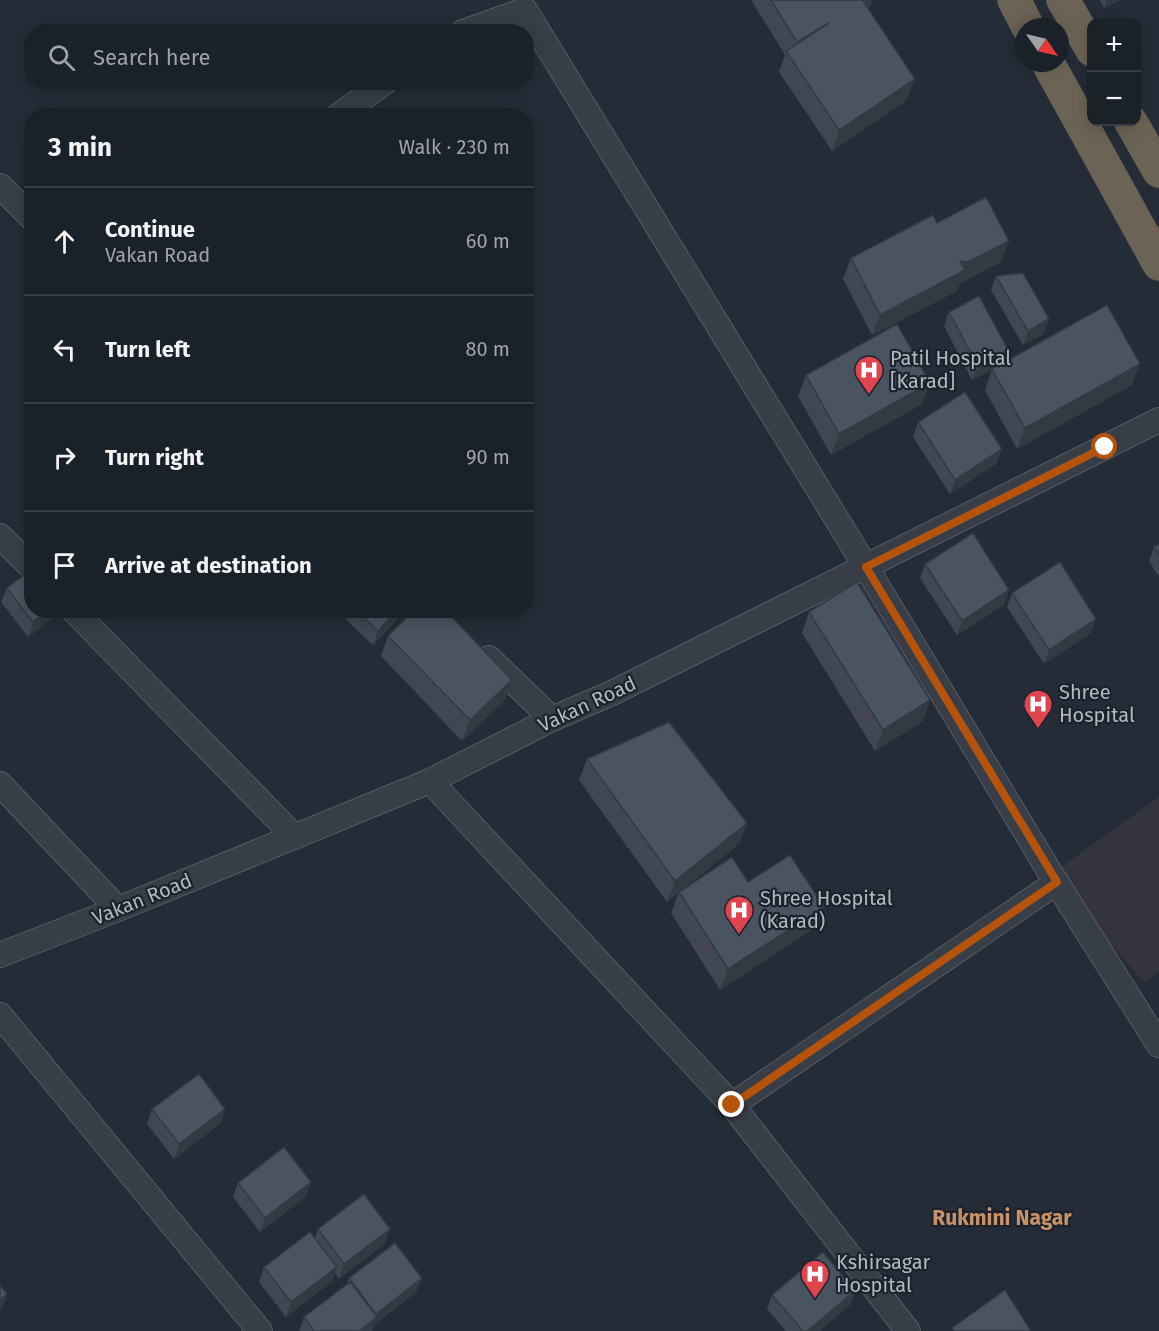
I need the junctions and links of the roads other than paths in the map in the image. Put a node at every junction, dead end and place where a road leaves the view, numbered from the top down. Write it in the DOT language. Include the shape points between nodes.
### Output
graph roads {
  1 [pos="1014,0"];
  2 [pos="1063,0"];
  3 [pos="1023,18"];
  4 [pos="486,24"];
  5 [pos="534,24"];
  6 [pos="534,25"];
  7 [pos="1087,41"];
  8 [pos="1053,72"];
  9 [pos="374,90"];
  10 [pos="349,108"];
  11 [pos="1133,126"];
  12 [pos="1159,171"];
  13 [pos="0,186"];
  14 [pos="24,210"];
  15 [pos="1159,264"];
  16 [pos="1159,420"];
  17 [pos="0,536"];
  18 [pos="24,560"];
  19 [pos="866,567"];
  20 [pos="81,618"];
  21 [pos="472,641"];
  22 [pos="552,719"];
  23 [pos="430,781"];
  24 [pos="0,784"];
  25 [pos="295,837"];
  26 [pos="1057,882"];
  27 [pos="118,909"];
  28 [pos="0,955"];
  29 [pos="0,1015"];
  30 [pos="1159,1045"];
  31 [pos="732,1105"];
  32 [pos="260,1331"];
  33 [pos="908,1331"];
  1 -- 3 [label="highway"];
  2 -- 7 [label="highway"];
  4 -- 5 [label="street" via="525,10"];
  6 -- 19 [label="street"];
  8 -- 15 [label="highway"];
  9 -- 10 [label="street"];
  11 -- 12 [label="highway"];
  13 -- 14 [label="street"];
  16 -- 19 [label="street, Vakan Road"];
  17 -- 18 [label="street"];
  19 -- 22 [label="street, Vakan Road"];
  19 -- 26 [label="street"];
  20 -- 25 [label="street"];
  21 -- 22 [label="street"];
  22 -- 23 [label="street, Vakan Road"];
  23 -- 25 [label="street, Vakan Road"];
  23 -- 31 [label="street"];
  24 -- 27 [label="street"];
  25 -- 27 [label="street, Vakan Road"];
  26 -- 30 [label="street"];
  26 -- 31 [label="street"];
  27 -- 28 [label="street, Vakan Road"];
  29 -- 32 [label="street"];
  31 -- 33 [label="street"];
}
